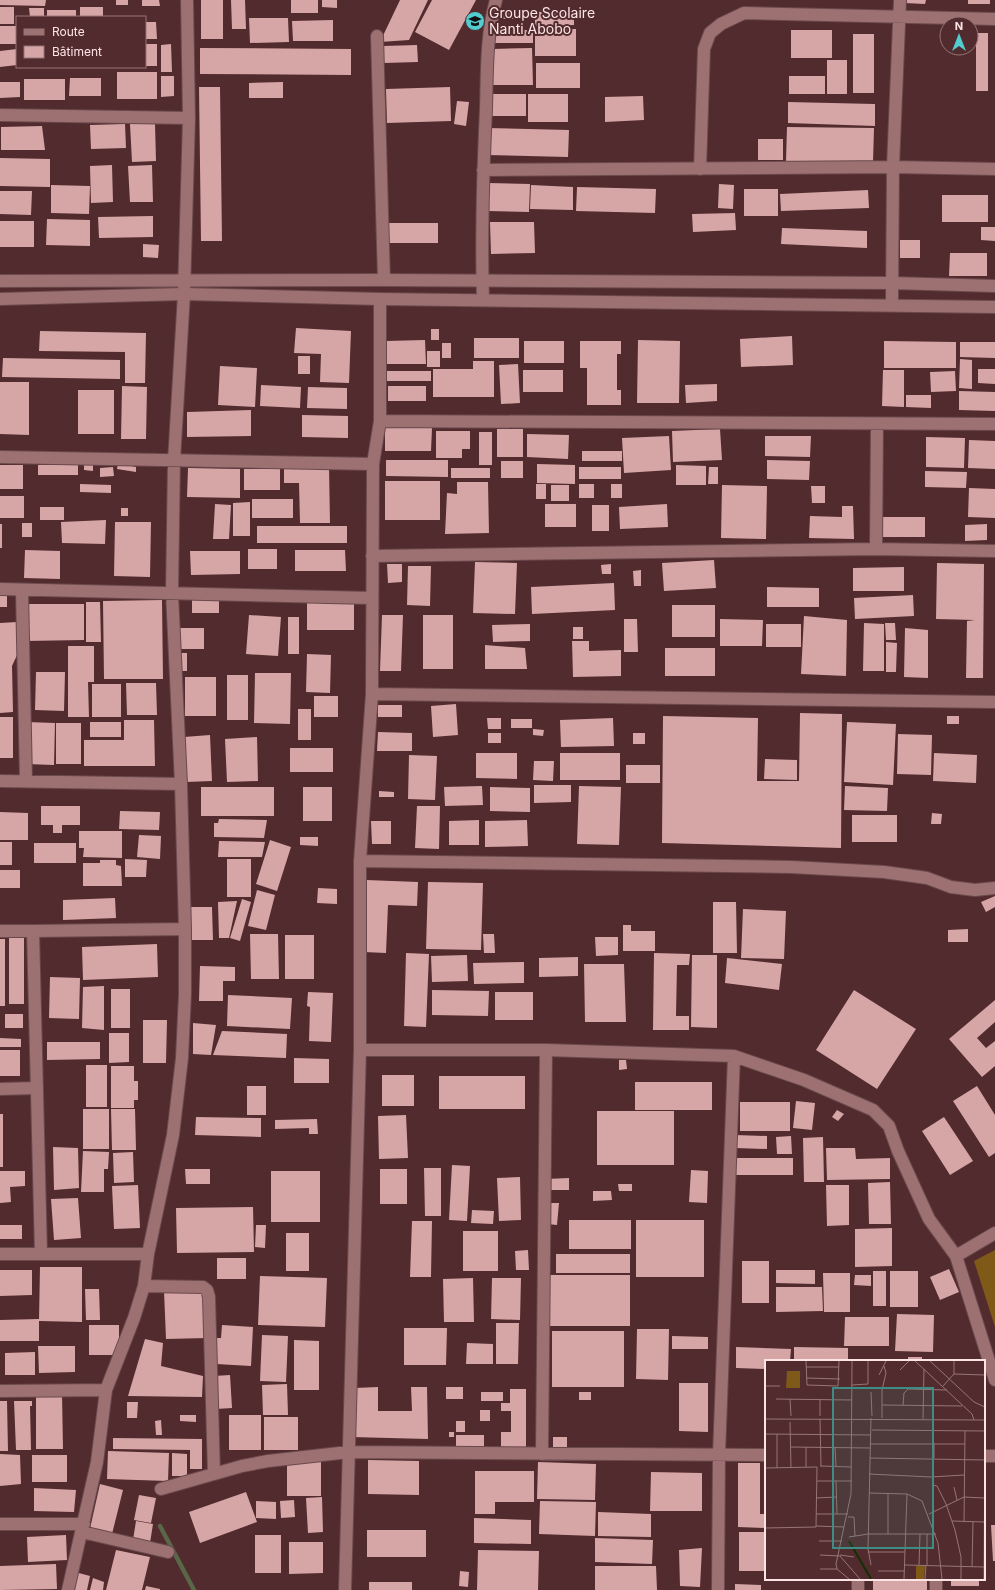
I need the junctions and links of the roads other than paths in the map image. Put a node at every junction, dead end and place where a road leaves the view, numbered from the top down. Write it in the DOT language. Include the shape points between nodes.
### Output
graph roads {
  1 [pos="187,0"];
  2 [pos="496,0"];
  3 [pos="900,0"];
  4 [pos="899,16"];
  5 [pos="995,19"];
  6 [pos="377,36"];
  7 [pos="0,115"];
  8 [pos="189,118"];
  9 [pos="893,167"];
  10 [pos="700,169"];
  11 [pos="483,170"];
  12 [pos="995,170"];
  13 [pos="184,279"];
  14 [pos="384,280"];
  15 [pos="0,281"];
  16 [pos="482,281"];
  17 [pos="892,282"];
  18 [pos="995,286"];
  19 [pos="184,294"];
  20 [pos="0,299"];
  21 [pos="380,299"];
  22 [pos="483,300"];
  23 [pos="892,304"];
  24 [pos="995,306"];
  25 [pos="380,421"];
  26 [pos="877,424"];
  27 [pos="995,424"];
  28 [pos="0,457"];
  29 [pos="174,462"];
  30 [pos="373,464"];
  31 [pos="876,549"];
  32 [pos="995,551"];
  33 [pos="372,556"];
  34 [pos="0,589"];
  35 [pos="22,591"];
  36 [pos="172,593"];
  37 [pos="372,598"];
  38 [pos="372,694"];
  39 [pos="995,702"];
  40 [pos="0,781"];
  41 [pos="26,781"];
  42 [pos="181,784"];
  43 [pos="360,861"];
  44 [pos="995,888"];
  45 [pos="185,929"];
  46 [pos="0,931"];
  47 [pos="33,931"];
  48 [pos="360,1050"];
  49 [pos="546,1050"];
  50 [pos="734,1056"];
  51 [pos="37,1088"];
  52 [pos="0,1089"];
  53 [pos="995,1233"];
  54 [pos="0,1254"];
  55 [pos="41,1254"];
  56 [pos="148,1254"];
  57 [pos="956,1256"];
  58 [pos="144,1286"];
  59 [pos="995,1380"];
  60 [pos="106,1390"];
  61 [pos="0,1391"];
  62 [pos="349,1452"];
  63 [pos="542,1454"];
  64 [pos="719,1455"];
  65 [pos="765,1455"];
  66 [pos="214,1474"];
  67 [pos="161,1489"];
  68 [pos="0,1524"];
  69 [pos="83,1528"];
  70 [pos="168,1552"];
  71 [pos="68,1590"];
  72 [pos="345,1590"];
  73 [pos="718,1590"];
  1 -- 8 [label="street"];
  2 -- 11 [label="street" via="491,17"];
  3 -- 4 [label="street"];
  4 -- 5 [label="street"];
  4 -- 9 [label="street"];
  4 -- 10 [label="street" via="744,13 721,24 710,33 704,49"];
  6 -- 14 [label="street"];
  7 -- 8 [label="street"];
  8 -- 13 [label="street"];
  9 -- 10 [label="street"];
  9 -- 12 [label="street"];
  9 -- 17 [label="street"];
  10 -- 11 [label="street"];
  11 -- 16 [label="street"];
  13 -- 14 [label="street"];
  13 -- 15 [label="street"];
  13 -- 19 [label="street"];
  14 -- 16 [label="street"];
  16 -- 17 [label="street"];
  16 -- 22 [label="street"];
  17 -- 18 [label="street"];
  17 -- 23 [label="street"];
  19 -- 20 [label="street"];
  19 -- 21 [label="street"];
  19 -- 29 [label="street"];
  21 -- 22 [label="street"];
  21 -- 25 [label="street"];
  22 -- 23 [label="street"];
  23 -- 24 [label="street"];
  25 -- 26 [label="street"];
  25 -- 30 [label="street"];
  26 -- 27 [label="street"];
  26 -- 31 [label="street"];
  28 -- 29 [label="street"];
  29 -- 30 [label="street"];
  29 -- 36 [label="street"];
  30 -- 33 [label="street"];
  31 -- 32 [label="street"];
  31 -- 33 [label="street"];
  33 -- 37 [label="street"];
  34 -- 35 [label="street"];
  35 -- 36 [label="street"];
  35 -- 41 [label="street"];
  36 -- 37 [label="street"];
  36 -- 42 [label="street"];
  37 -- 38 [label="street"];
  38 -- 39 [label="street"];
  38 -- 43 [label="street"];
  40 -- 41 [label="street"];
  41 -- 42 [label="street"];
  42 -- 45 [label="street"];
  43 -- 44 [label="street" via="791,867 884,872 927,878 951,887 975,890"];
  43 -- 48 [label="street"];
  45 -- 47 [label="street"];
  45 -- 56 [label="street" via="185,994 173,1136"];
  46 -- 47 [label="street"];
  47 -- 51 [label="street"];
  48 -- 49 [label="street"];
  48 -- 62 [label="street"];
  49 -- 50 [label="street"];
  49 -- 63 [label="street"];
  50 -- 57 [label="street" via="804,1080 873,1110 889,1126 929,1219"];
  50 -- 64 [label="street"];
  51 -- 52 [label="street"];
  51 -- 55 [label="street"];
  53 -- 57 [label="street"];
  54 -- 55 [label="street"];
  55 -- 56 [label="street"];
  56 -- 58 [label="street"];
  57 -- 59 [label="street"];
  58 -- 60 [label="street"];
  58 -- 66 [label="street" via="203,1286 208,1290"];
  60 -- 61 [label="street"];
  60 -- 69 [label="street" via="97,1462"];
  62 -- 63 [label="street"];
  62 -- 66 [label="street" via="268,1461"];
  62 -- 72 [label="street"];
  63 -- 64 [label="street"];
  64 -- 65 [label="street"];
  64 -- 73 [label="street"];
  66 -- 67 [label="street"];
  68 -- 69 [label="street"];
  69 -- 70 [label="street"];
  69 -- 71 [label="street"];
}
